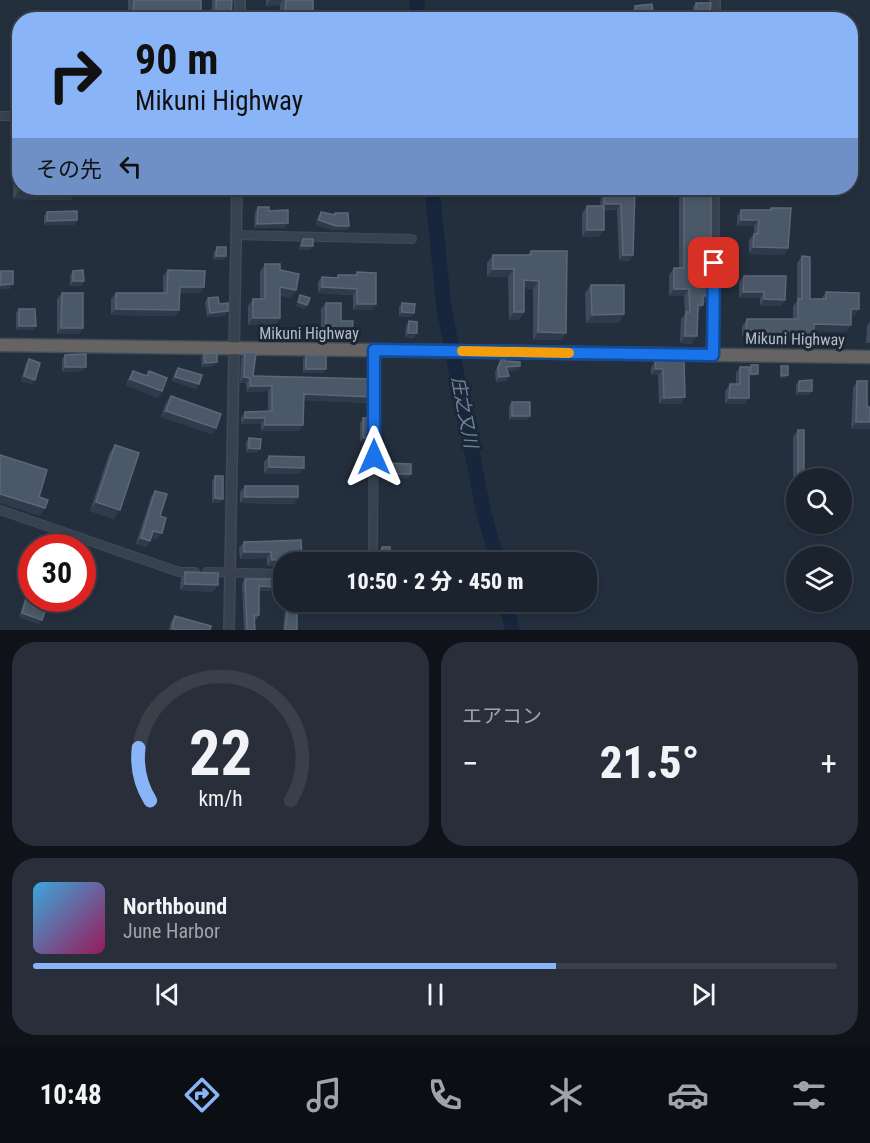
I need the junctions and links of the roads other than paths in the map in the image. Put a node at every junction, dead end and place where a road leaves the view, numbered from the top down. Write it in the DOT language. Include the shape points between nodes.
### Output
graph roads {
  1 [pos="237,195"];
  2 [pos="714,195"];
  3 [pos="236,235"];
  4 [pos="412,239"];
  5 [pos="0,345"];
  6 [pos="233,349"];
  7 [pos="374,350"];
  8 [pos="713,355"];
  9 [pos="870,357"];
  10 [pos="0,510"];
  11 [pos="373,552"];
  12 [pos="229,573"];
  13 [pos="273,574"];
  14 [pos="229,630"];
  1 -- 3 [label="street"];
  2 -- 8 [label="street"];
  3 -- 4 [label="street"];
  3 -- 6 [label="street"];
  5 -- 6 [label="highway, Mikuni Highway"];
  6 -- 7 [label="highway, Mikuni Highway"];
  6 -- 12 [label="street"];
  7 -- 8 [label="highway, Mikuni Highway"];
  7 -- 11 [label="street"];
  8 -- 9 [label="highway, Mikuni Highway"];
  10 -- 12 [label="street" via="179,572"];
  12 -- 13 [label="street"];
  12 -- 14 [label="street"];
}
